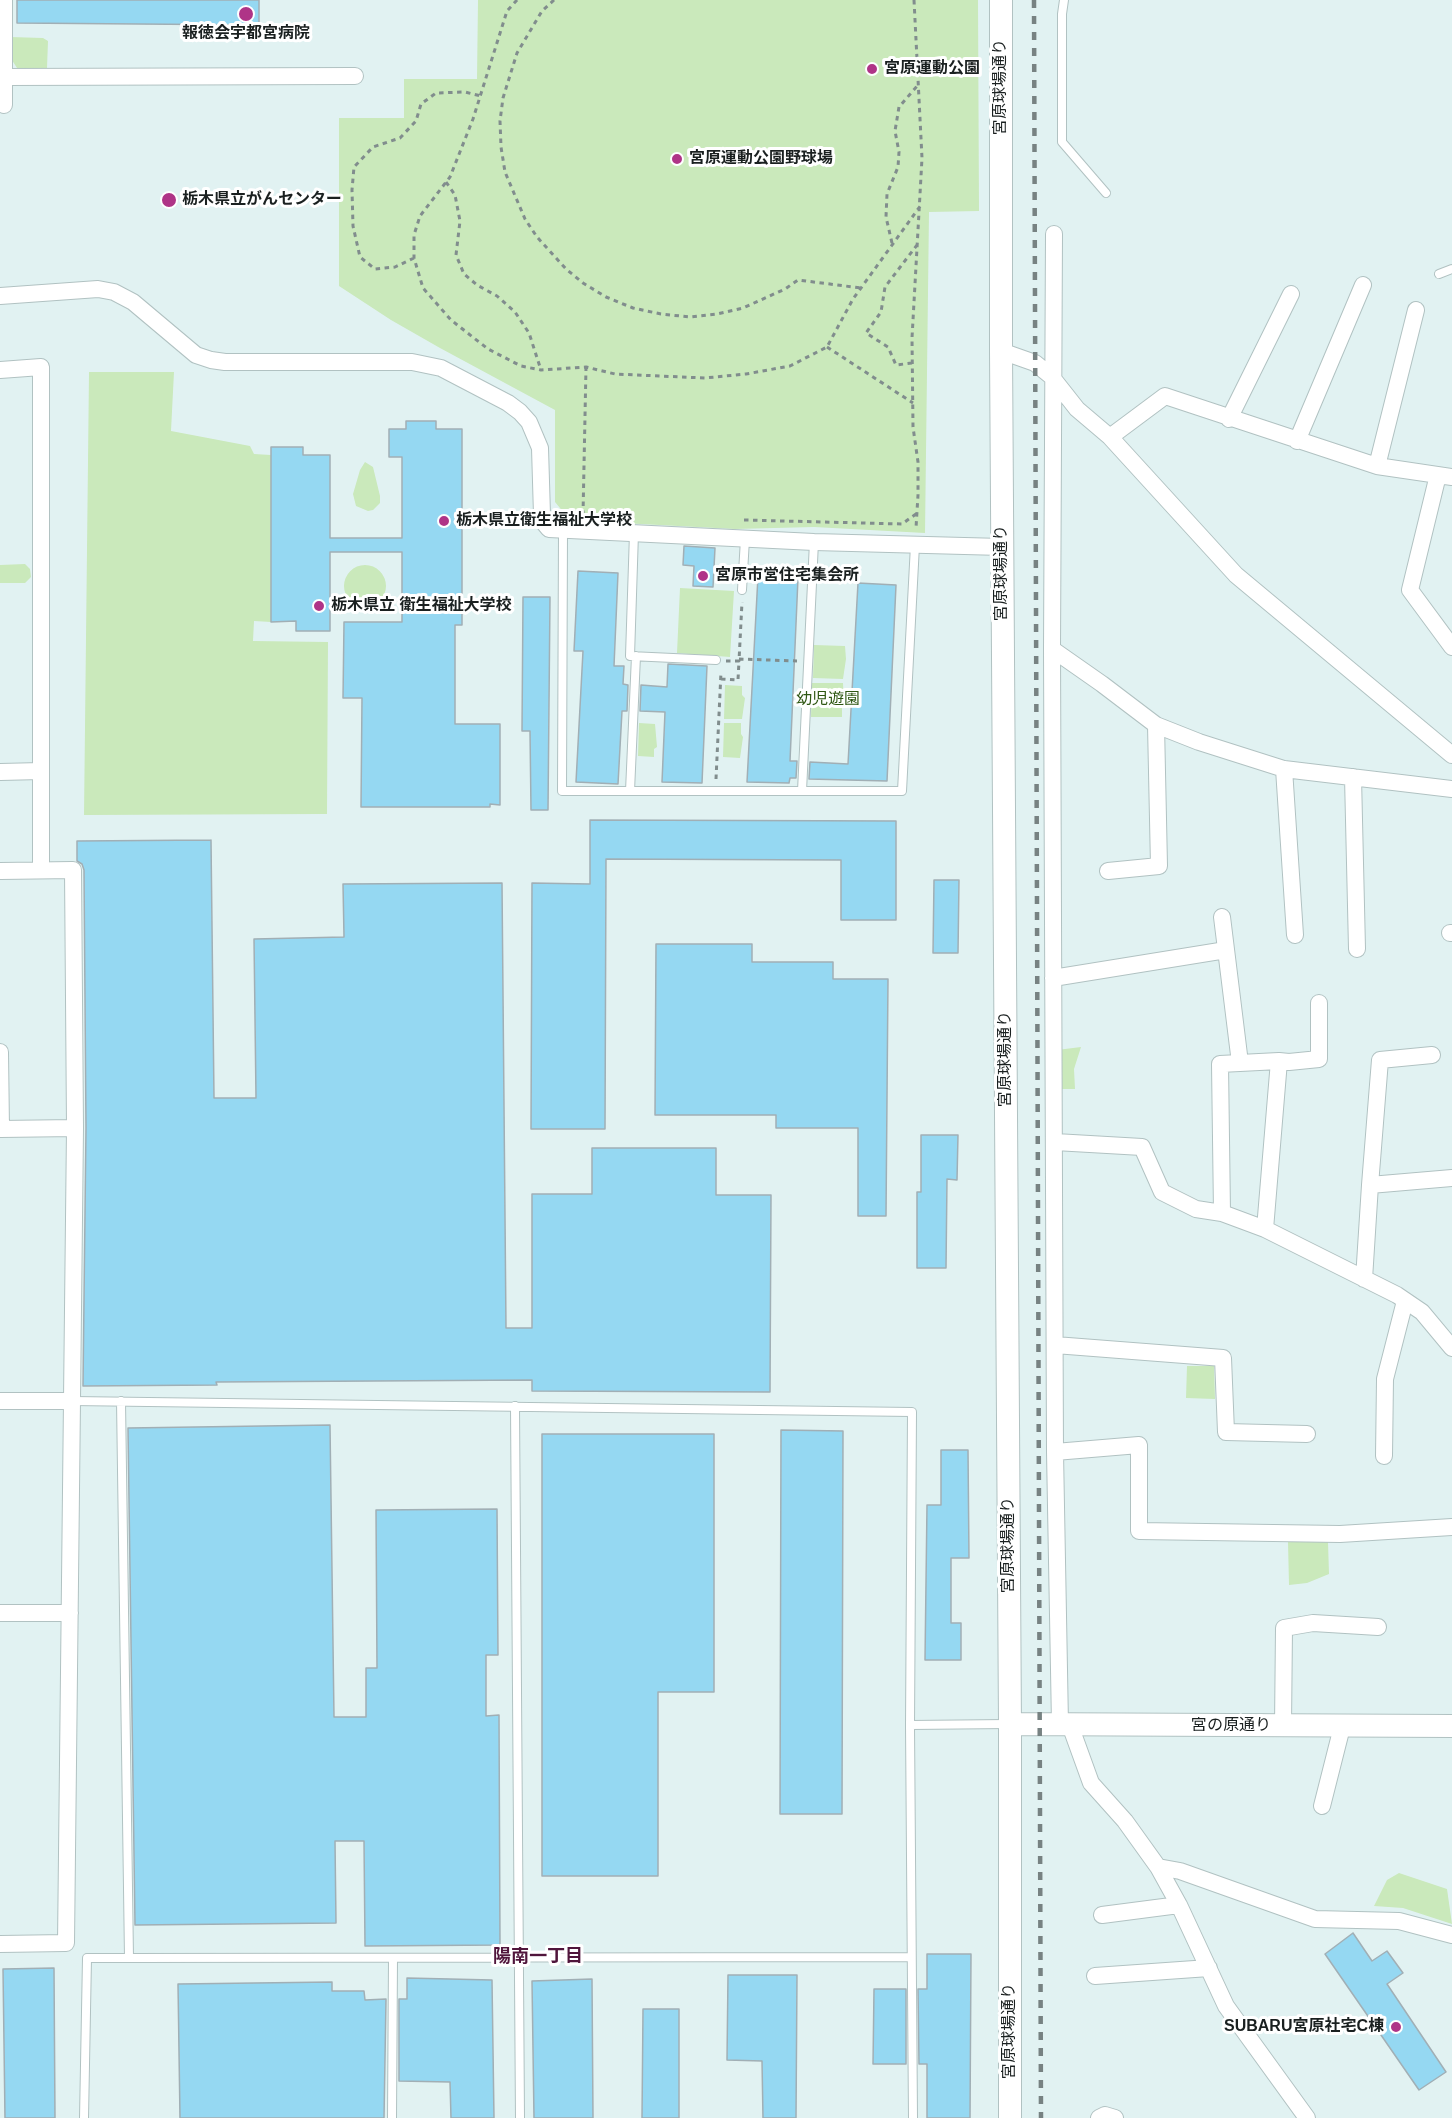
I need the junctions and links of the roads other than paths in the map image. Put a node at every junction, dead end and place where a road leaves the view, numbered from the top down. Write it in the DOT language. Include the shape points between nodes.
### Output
graph roads {
  1 [pos="4,0"];
  2 [pos="1001,0"];
  3 [pos="1064,0"];
  4 [pos="355,76"];
  5 [pos="4,77"];
  6 [pos="4,105"];
  7 [pos="1106,193"];
  8 [pos="1054,234"];
  9 [pos="1452,269"];
  10 [pos="1439,274"];
  11 [pos="1363,285"];
  12 [pos="1291,294"];
  13 [pos="0,296"];
  14 [pos="1416,310"];
  15 [pos="1001,351"];
  16 [pos="0,370"];
  17 [pos="1052,376"];
  18 [pos="1229,419"];
  19 [pos="1110,437"];
  20 [pos="1297,441"];
  21 [pos="1377,466"];
  22 [pos="1445,476"];
  23 [pos="563,530"];
  24 [pos="634,533"];
  25 [pos="745,539"];
  26 [pos="814,542"];
  27 [pos="915,544"];
  28 [pos="1002,547"];
  29 [pos="742,590"];
  30 [pos="1452,647"];
  31 [pos="1052,649"];
  32 [pos="636,656"];
  33 [pos="719,661"];
  34 [pos="1156,725"];
  35 [pos="1452,755"];
  36 [pos="1284,770"];
  37 [pos="41,771"];
  38 [pos="0,772"];
  39 [pos="1353,777"];
  40 [pos="716,780"];
  41 [pos="1452,789"];
  42 [pos="715,790"];
  43 [pos="630,791"];
  44 [pos="802,791"];
  45 [pos="41,870"];
  46 [pos="0,871"];
  47 [pos="1108,871"];
  48 [pos="1222,916"];
  49 [pos="1295,935"];
  50 [pos="1357,949"];
  51 [pos="1226,950"];
  52 [pos="1053,978"];
  53 [pos="1319,1003"];
  54 [pos="0,1052"];
  55 [pos="1432,1055"];
  56 [pos="1279,1061"];
  57 [pos="1240,1064"];
  58 [pos="75,1128"];
  59 [pos="1,1129"];
  60 [pos="1055,1142"];
  61 [pos="1452,1178"];
  62 [pos="1370,1185"];
  63 [pos="1222,1214"];
  64 [pos="1265,1229"];
  65 [pos="1364,1279"];
  66 [pos="1405,1301"];
  67 [pos="1055,1345"];
  68 [pos="1452,1348"];
  69 [pos="0,1401"];
  70 [pos="72,1401"];
  71 [pos="121,1401"];
  72 [pos="515,1406"];
  73 [pos="1307,1434"];
  74 [pos="1055,1452"];
  75 [pos="1384,1456"];
  76 [pos="1452,1527"];
  77 [pos="0,1613"];
  78 [pos="70,1613"];
  79 [pos="1378,1627"];
  80 [pos="1010,1724"];
  81 [pos="910,1725"];
  82 [pos="1065,1725"];
  83 [pos="1283,1726"];
  84 [pos="1452,1726"];
  85 [pos="1342,1727"];
  86 [pos="1322,1806"];
  87 [pos="1158,1867"];
  88 [pos="1179,1905"];
  89 [pos="1102,1915"];
  90 [pos="1452,1935"];
  91 [pos="0,1944"];
  92 [pos="910,1957"];
  93 [pos="393,1958"];
  94 [pos="518,1958"];
  95 [pos="129,1959"];
  96 [pos="1209,1968"];
  97 [pos="1095,1976"];
  98 [pos="84,2118"];
  99 [pos="392,2118"];
  100 [pos="520,2118"];
  101 [pos="913,2118"];
  102 [pos="1010,2118"];
  103 [pos="1100,2118"];
  104 [pos="1115,2118"];
  105 [pos="1307,2118"];
  1 -- 5 [label="street"];
  2 -- 15 [label="street, 宮原球場通り"];
  3 -- 7 [label="lane" via="1062,142"];
  4 -- 5 [label="street"];
  5 -- 6 [label="street"];
  8 -- 17 [label="street"];
  9 -- 10 [label="lane"];
  11 -- 20 [label="street"];
  12 -- 18 [label="street"];
  13 -- 23 [label="street" via="114,292 133,302 196,355 211,360 412,362 441,368 508,403 529,422 541,452 544,523 549,529"];
  14 -- 21 [label="street"];
  15 -- 17 [label="street" via="1035,363"];
  15 -- 28 [label="street, 宮原球場通り"];
  16 -- 37 [label="street" via="41,367"];
  17 -- 19 [label="street" via="1077,409"];
  17 -- 31 [label="street"];
  18 -- 19 [label="street" via="1165,396"];
  18 -- 20 [label="street"];
  19 -- 35 [label="street" via="1236,575"];
  20 -- 21 [label="street"];
  21 -- 22 [label="street"];
  22 -- 30 [label="street" via="1410,590"];
  23 -- 24 [label="street"];
  23 -- 43 [label="lane" via="562,791"];
  24 -- 25 [label="street"];
  24 -- 32 [label="lane" via="630,656"];
  25 -- 26 [label="street"];
  25 -- 29 [label="lane"];
  26 -- 27 [label="street"];
  26 -- 44 [label="lane"];
  27 -- 28 [label="street"];
  27 -- 44 [label="lane" via="902,791"];
  28 -- 80 [label="street, 宮原球場通り"];
  31 -- 34 [label="street"];
  31 -- 52 [label="street"];
  32 -- 33 [label="lane"];
  32 -- 43 [label="lane"];
  34 -- 36 [label="street"];
  34 -- 47 [label="street" via="1159,866"];
  36 -- 39 [label="street"];
  36 -- 49 [label="street"];
  37 -- 38 [label="street"];
  37 -- 45 [label="street"];
  39 -- 41 [label="street"];
  39 -- 50 [label="street"];
  40 -- 42 [label="lane"];
  42 -- 43 [label="lane"];
  42 -- 44 [label="lane"];
  45 -- 46 [label="street"];
  45 -- 58 [label="street" via="73,870"];
  48 -- 51 [label="street"];
  51 -- 52 [label="street"];
  51 -- 57 [label="street"];
  52 -- 60 [label="street"];
  53 -- 56 [label="street" via="1319,1059"];
  54 -- 59 [label="street"];
  55 -- 62 [label="street" via="1380,1060"];
  56 -- 57 [label="street"];
  56 -- 64 [label="street"];
  57 -- 63 [label="street" via="1220,1064"];
  58 -- 59 [label="street"];
  58 -- 70 [label="street"];
  60 -- 63 [label="street" via="1142,1147 1162,1192 1196,1209"];
  60 -- 67 [label="street"];
  61 -- 62 [label="street"];
  62 -- 65 [label="street"];
  63 -- 64 [label="street"];
  64 -- 65 [label="street"];
  65 -- 66 [label="street"];
  66 -- 68 [label="street" via="1422,1312"];
  66 -- 75 [label="street" via="1384,1379"];
  67 -- 73 [label="street" via="1223,1359 1226,1432"];
  67 -- 74 [label="street"];
  69 -- 70 [label="street"];
  70 -- 71 [label="lane"];
  70 -- 78 [label="street"];
  71 -- 72 [label="lane"];
  71 -- 95 [label="lane"];
  72 -- 81 [label="lane" via="912,1412"];
  72 -- 94 [label="lane"];
  74 -- 76 [label="street" via="1139,1445 1139,1531 1340,1534"];
  74 -- 82 [label="street"];
  77 -- 78 [label="street"];
  78 -- 91 [label="street" via="66,1943"];
  79 -- 83 [label="street" via="1313,1623 1284,1628"];
  80 -- 81 [label="lane"];
  80 -- 82 [label="street, 宮の原通り"];
  80 -- 102 [label="street, 宮原球場通り"];
  81 -- 92 [label="lane"];
  82 -- 83 [label="street, 宮の原通り"];
  82 -- 87 [label="street" via="1091,1784 1125,1821"];
  83 -- 85 [label="street, 宮の原通り"];
  84 -- 85 [label="street, 宮の原通り"];
  85 -- 86 [label="street"];
  87 -- 88 [label="street"];
  87 -- 90 [label="street" via="1180,1870 1315,1919 1399,1921"];
  88 -- 89 [label="street"];
  88 -- 96 [label="street"];
  92 -- 94 [label="lane"];
  92 -- 101 [label="lane"];
  93 -- 94 [label="lane"];
  93 -- 95 [label="lane"];
  93 -- 99 [label="lane"];
  94 -- 100 [label="lane"];
  95 -- 98 [label="lane" via="87,1958"];
  96 -- 97 [label="street"];
  96 -- 105 [label="street" via="1226,2006"];
  103 -- 104 [label="street"];
}
